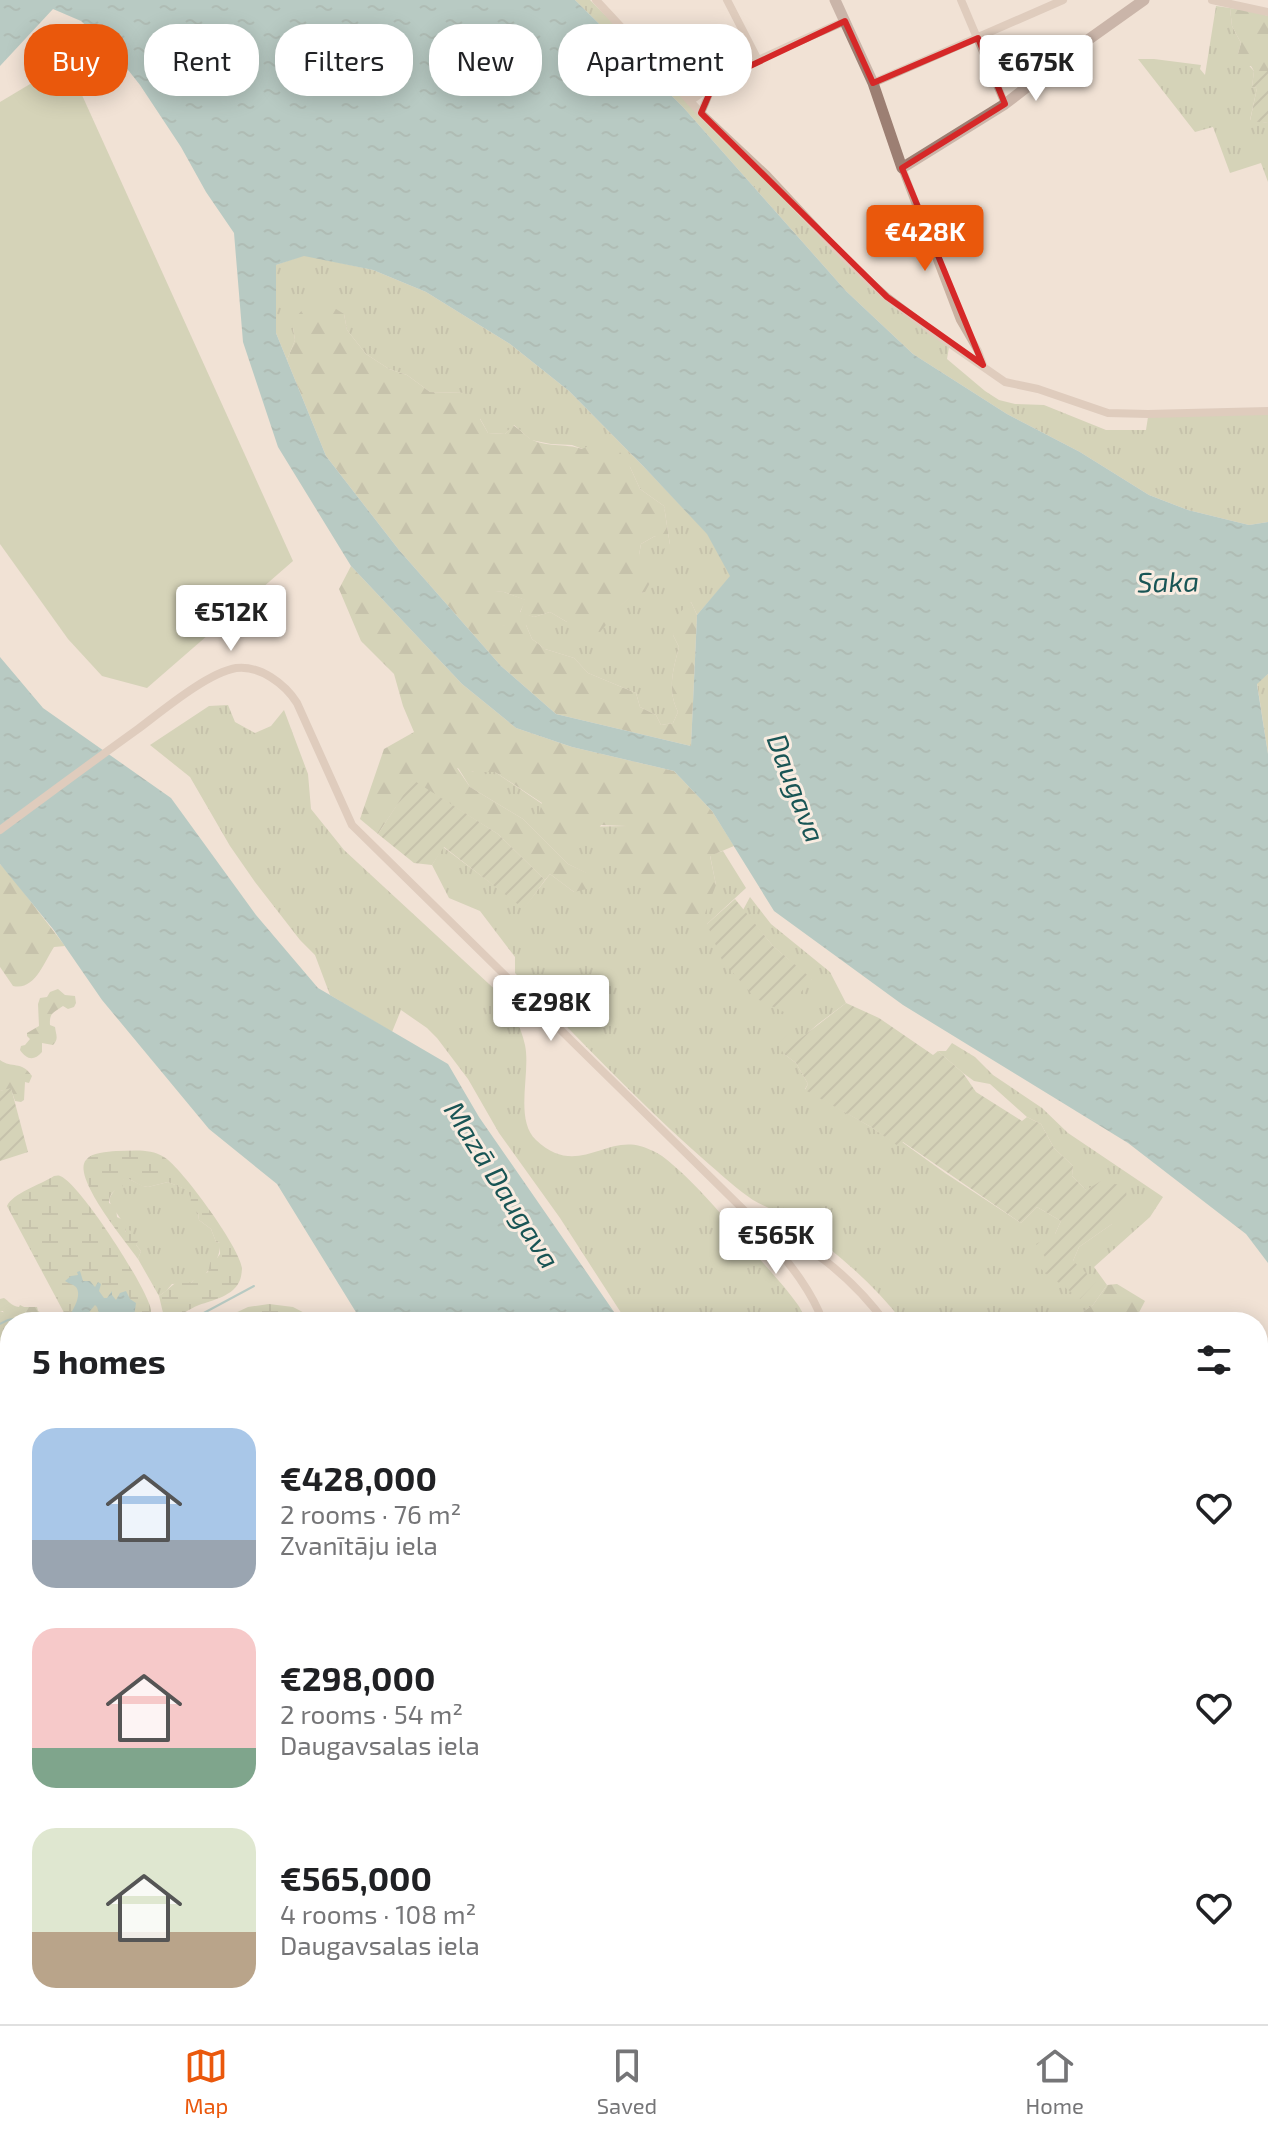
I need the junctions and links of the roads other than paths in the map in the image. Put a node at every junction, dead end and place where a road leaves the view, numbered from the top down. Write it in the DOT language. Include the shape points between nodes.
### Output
graph roads {
  1 [pos="596,0"];
  2 [pos="727,0"];
  3 [pos="835,0"];
  4 [pos="961,0"];
  5 [pos="1063,0"];
  6 [pos="1144,0"];
  7 [pos="1212,0"];
  8 [pos="1258,5"];
  9 [pos="1268,12"];
  10 [pos="845,21"];
  11 [pos="978,38"];
  12 [pos="758,60"];
  13 [pos="752,63"];
  14 [pos="873,83"];
  15 [pos="697,96"];
  16 [pos="708,96"];
  17 [pos="690,101"];
  18 [pos="1005,104"];
  19 [pos="701,113"];
  20 [pos="902,168"];
  21 [pos="983,365"];
  22 [pos="1268,411"];
  23 [pos="0,830"];
  24 [pos="753,1219"];
  25 [pos="819,1312"];
  26 [pos="877,1312"];
  1 -- 17 [label="street"];
  2 -- 12 [label="street"];
  3 -- 10 [label="street"];
  4 -- 11 [label="street"];
  5 -- 11 [label="street"];
  6 -- 18 [label="street"];
  7 -- 8 [label="street"];
  8 -- 9 [label="street"];
  10 -- 12 [label="street"];
  10 -- 14 [label="street"];
  11 -- 14 [label="street"];
  11 -- 18 [label="street"];
  12 -- 13 [label="street"];
  14 -- 20 [label="street"];
  15 -- 17 [label="street"];
  16 -- 19 [label="street"];
  17 -- 19 [label="street"];
  18 -- 20 [label="street"];
  19 -- 21 [label="street" via="887,297"];
  20 -- 21 [label="street" via="960,320"];
  21 -- 22 [label="street" via="1005,382 1108,413"];
  23 -- 24 [label="street" via="201,684 236,668 265,675 297,703 352,825"];
  24 -- 25 [label="street"];
  24 -- 26 [label="street" via="835,1268"];
}
